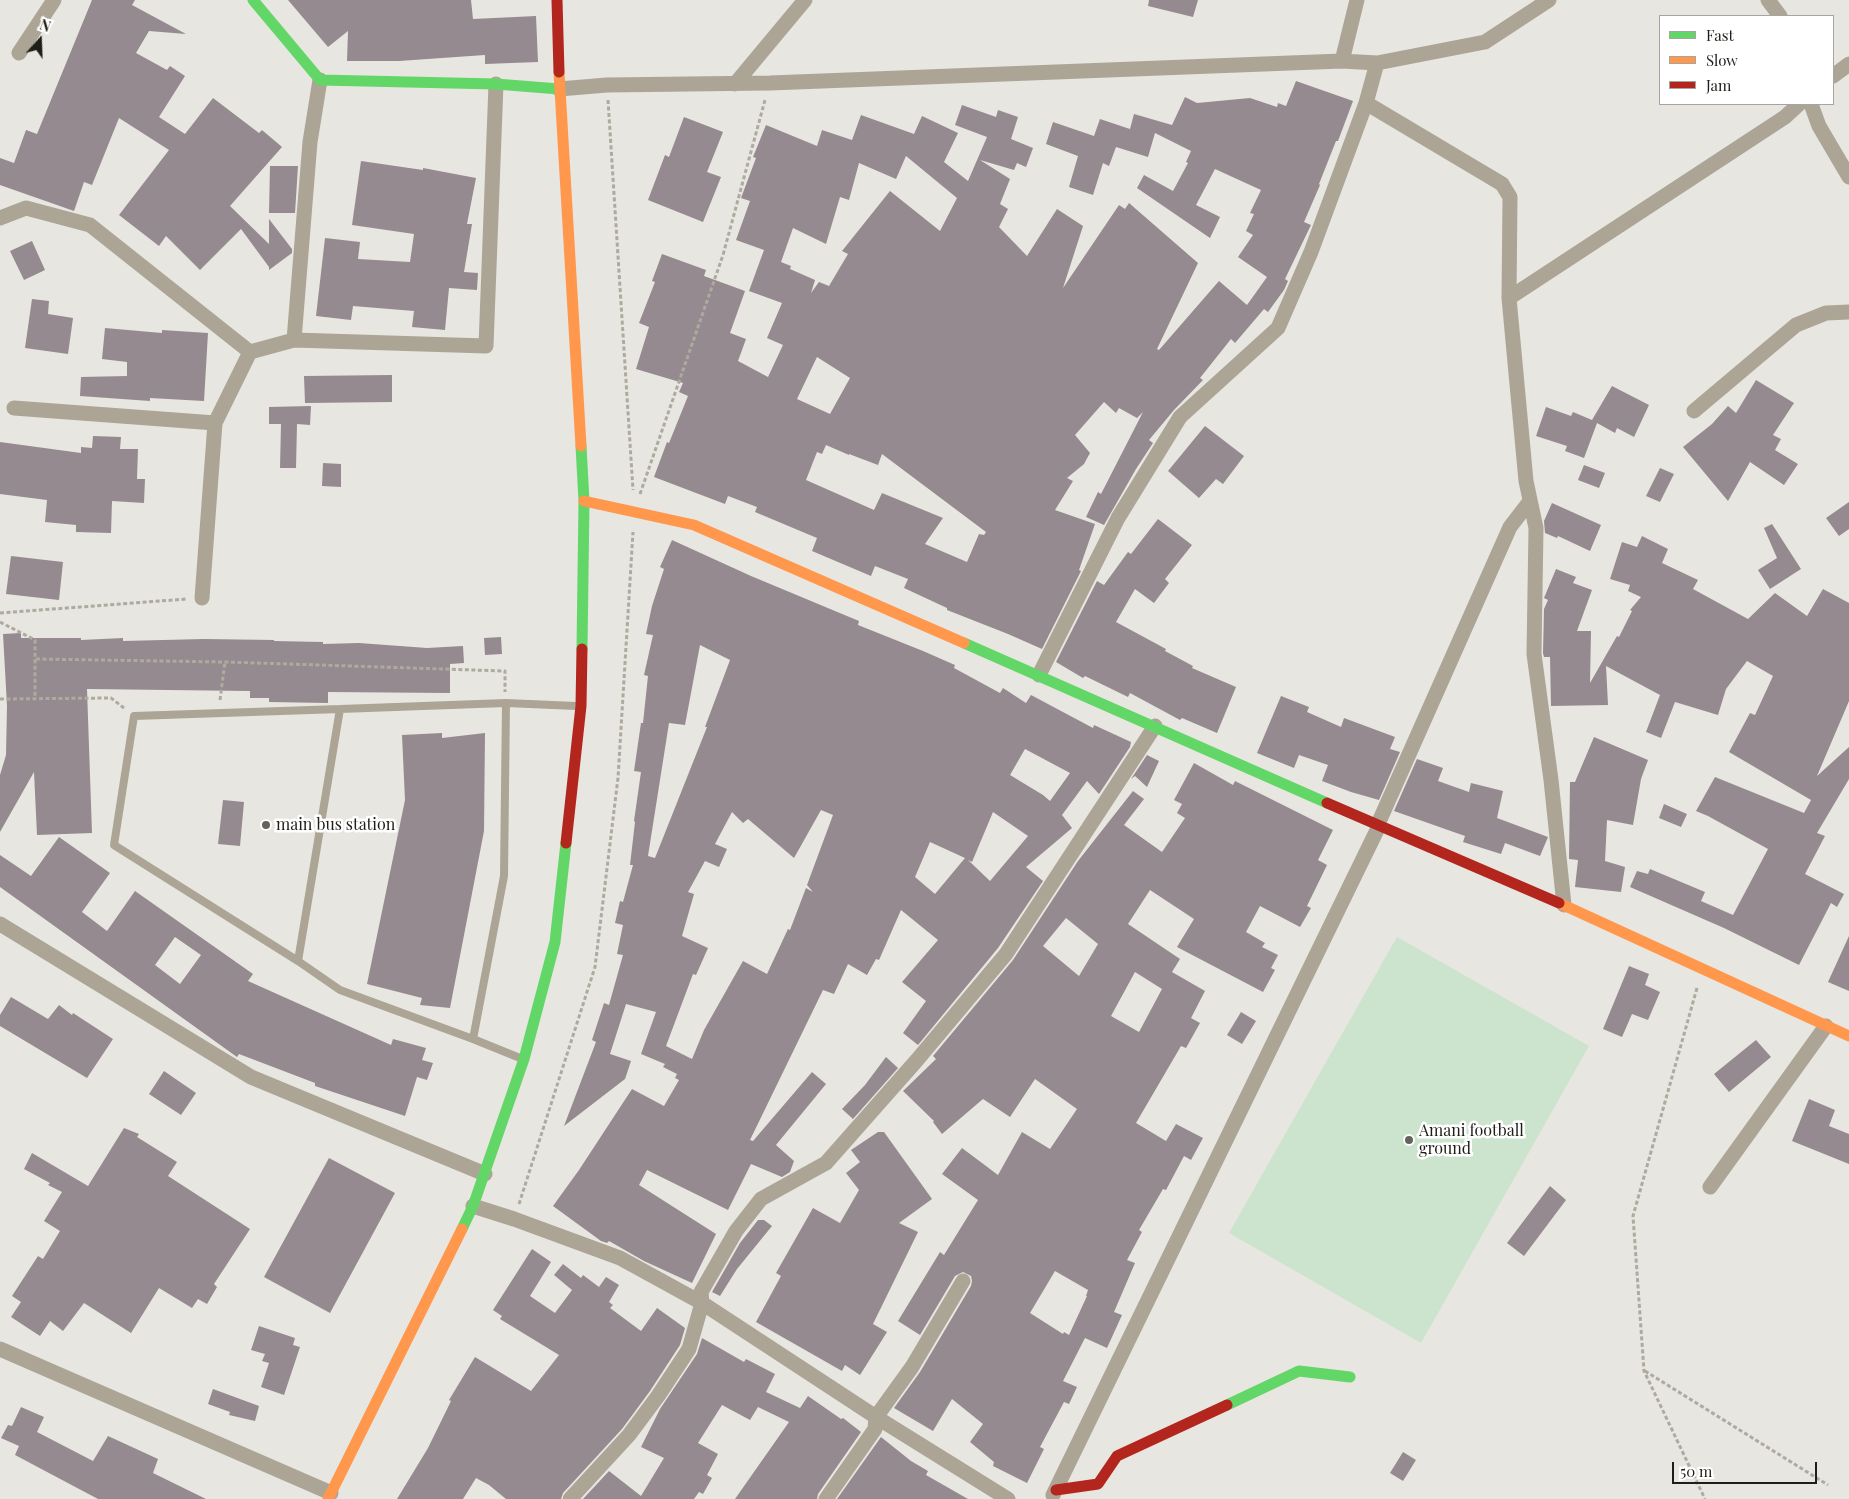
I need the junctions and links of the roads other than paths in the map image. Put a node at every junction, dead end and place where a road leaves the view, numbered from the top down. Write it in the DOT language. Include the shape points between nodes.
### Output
graph roads {
  1 [pos="54,0"];
  2 [pos="253,0"];
  3 [pos="557,0"];
  4 [pos="805,0"];
  5 [pos="1357,0"];
  6 [pos="1549,0"];
  7 [pos="1768,0"];
  8 [pos="1779,15"];
  9 [pos="19,53"];
  10 [pos="1342,61"];
  11 [pos="1376,63"];
  12 [pos="1849,64"];
  13 [pos="1834,75"];
  14 [pos="320,80"];
  15 [pos="496,84"];
  16 [pos="735,84"];
  17 [pos="558,90"];
  18 [pos="1366,103"];
  19 [pos="1798,105"];
  20 [pos="1811,105"];
  21 [pos="1849,177"];
  22 [pos="0,218"];
  23 [pos="1509,298"];
  24 [pos="1849,312"];
  25 [pos="294,340"];
  26 [pos="250,352"];
  27 [pos="14,408"];
  28 [pos="1694,411"];
  29 [pos="215,423"];
  30 [pos="584,501"];
  31 [pos="1530,501"];
  32 [pos="202,598"];
  33 [pos="1039,675"];
  34 [pos="506,702"];
  35 [pos="581,706"];
  36 [pos="340,709"];
  37 [pos="1155,726"];
  38 [pos="1379,826"];
  39 [pos="1564,905"];
  40 [pos="0,924"];
  41 [pos="298,961"];
  42 [pos="1826,1026"];
  43 [pos="1849,1036"];
  44 [pos="473,1039"];
  45 [pos="524,1060"];
  46 [pos="485,1174"];
  47 [pos="1710,1187"];
  48 [pos="473,1206"];
  49 [pos="962,1281"];
  50 [pos="702,1303"];
  51 [pos="0,1349"];
  52 [pos="1350,1377"];
  53 [pos="876,1417"];
  54 [pos="1054,1494"];
  55 [pos="330,1496"];
  56 [pos="570,1499"];
  57 [pos="826,1499"];
  58 [pos="1008,1499"];
  1 -- 9 [label="street"];
  2 -- 14 [label="main road"];
  3 -- 17 [label="main road"];
  4 -- 16 [label="street"];
  5 -- 10 [label="street"];
  6 -- 11 [label="street" via="1486,42"];
  7 -- 8 [label="street"];
  10 -- 11 [label="street"];
  10 -- 16 [label="street"];
  11 -- 18 [label="street"];
  12 -- 13 [label="street"];
  14 -- 15 [label="main road"];
  14 -- 25 [label="street" via="310,142"];
  15 -- 17 [label="main road"];
  15 -- 25 [label="street" via="486,346"];
  16 -- 17 [label="street" via="607,85"];
  17 -- 30 [label="main road"];
  18 -- 23 [label="street" via="1502,184 1510,197"];
  18 -- 33 [label="street" via="1311,252 1278,328 1180,417 1118,518"];
  19 -- 23 [label="street" via="1785,117"];
  20 -- 21 [label="street" via="1819,126"];
  22 -- 26 [label="street" via="26,208 90,225"];
  23 -- 31 [label="street"];
  24 -- 28 [label="street" via="1826,313 1796,325"];
  25 -- 26 [label="street"];
  26 -- 29 [label="street"];
  27 -- 29 [label="street"];
  29 -- 32 [label="street"];
  30 -- 33 [label="main road" via="694,525"];
  30 -- 35 [label="main road"];
  31 -- 38 [label="street" via="1510,527"];
  31 -- 39 [label="street" via="1536,528 1534,654"];
  33 -- 37 [label="main road"];
  34 -- 35 [label="lane"];
  34 -- 36 [label="lane"];
  34 -- 44 [label="lane" via="504,876"];
  35 -- 45 [label="main road" via="555,942"];
  36 -- 41 [label="lane"];
  36 -- 41 [label="lane" via="134,716 114,844"];
  37 -- 38 [label="main road"];
  37 -- 50 [label="street" via="1006,954 826,1163 761,1199 736,1231 701,1292"];
  38 -- 39 [label="main road"];
  38 -- 54 [label="street"];
  39 -- 42 [label="main road"];
  40 -- 46 [label="street" via="251,1077"];
  41 -- 44 [label="lane" via="340,990"];
  42 -- 43 [label="main road"];
  42 -- 47 [label="street"];
  44 -- 45 [label="lane"];
  45 -- 46 [label="main road"];
  46 -- 48 [label="main road"];
  48 -- 50 [label="street" via="620,1258"];
  48 -- 55 [label="main road"];
  49 -- 53 [label="street" via="912,1367"];
  50 -- 53 [label="street"];
  50 -- 56 [label="street" via="689,1349 658,1396 629,1435"];
  51 -- 55 [label="street"];
  52 -- 54 [label="main road" via="1299,1371 1117,1456 1098,1484"];
  53 -- 57 [label="street" via="875,1429"];
  53 -- 58 [label="street"];
}
